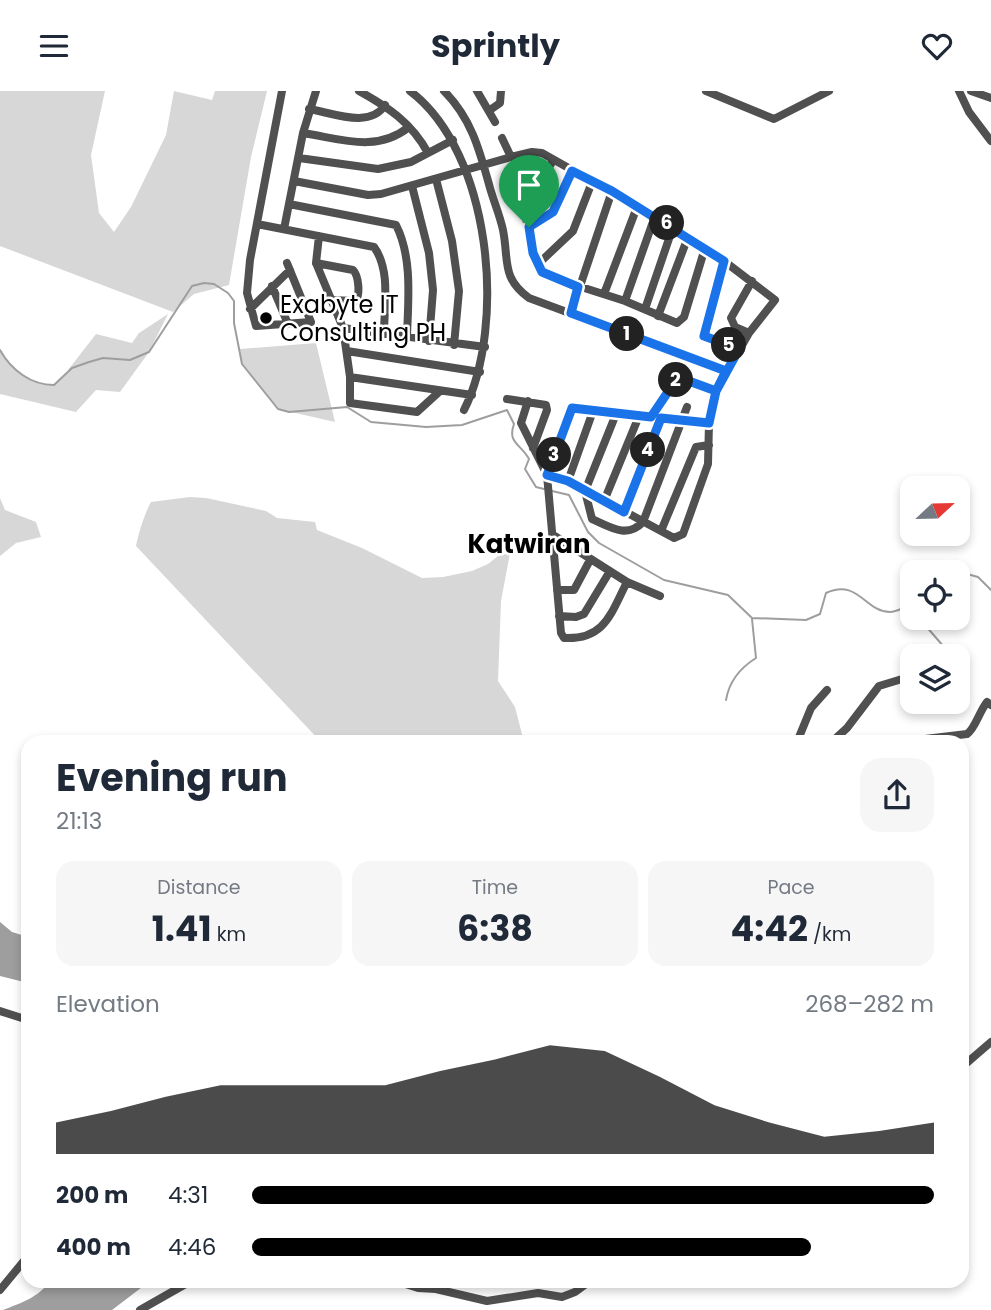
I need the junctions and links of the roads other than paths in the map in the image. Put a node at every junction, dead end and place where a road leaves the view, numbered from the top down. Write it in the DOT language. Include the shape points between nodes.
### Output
graph roads {
  1 [pos="282,91"];
  2 [pos="316,91"];
  3 [pos="359,91"];
  4 [pos="410,91"];
  5 [pos="444,91"];
  6 [pos="477,91"];
  7 [pos="501,91"];
  8 [pos="706,91"];
  9 [pos="829,91"];
  10 [pos="959,91"];
  11 [pos="971,91"];
  12 [pos="991,98"];
  13 [pos="385,105"];
  14 [pos="309,109"];
  15 [pos="490,110"];
  16 [pos="495,122"];
  17 [pos="410,127"];
  18 [pos="303,133"];
  19 [pos="502,138"];
  20 [pos="453,140"];
  21 [pos="991,141"];
  22 [pos="428,153"];
  23 [pos="511,157"];
  24 [pos="299,158"];
  25 [pos="553,160"];
  26 [pos="485,165"];
  27 [pos="465,170"];
  28 [pos="572,171"];
  29 [pos="436,179"];
  30 [pos="294,181"];
  31 [pos="592,182"];
  32 [pos="412,187"];
  33 [pos="612,191"];
  34 [pos="289,204"];
  35 [pos="637,207"];
  36 [pos="655,216"];
  37 [pos="257,224"];
  38 [pos="529,227"];
  39 [pos="673,227"];
  40 [pos="284,229"];
  41 [pos="319,236"];
  42 [pos="688,237"];
  43 [pos="705,248"];
  44 [pos="724,261"];
  45 [pos="316,263"];
  46 [pos="537,265"];
  47 [pos="752,281"];
  48 [pos="272,286"];
  49 [pos="578,287"];
  50 [pos="604,294"];
  51 [pos="330,300"];
  52 [pos="625,301"];
  53 [pos="250,309"];
  54 [pos="645,309"];
  55 [pos="571,313"];
  56 [pos="658,316"];
  57 [pos="288,324"];
  58 [pos="342,328"];
  59 [pos="748,333"];
  60 [pos="384,334"];
  61 [pos="407,337"];
  62 [pos="429,341"];
  63 [pos="454,345"];
  64 [pos="485,347"];
  65 [pos="739,349"];
  66 [pos="347,351"];
  67 [pos="726,371"];
  68 [pos="480,372"];
  69 [pos="349,377"];
  70 [pos="440,391"];
  71 [pos="716,391"];
  72 [pos="472,394"];
  73 [pos="508,399"];
  74 [pos="528,401"];
  75 [pos="687,407"];
  76 [pos="464,410"];
  77 [pos="593,411"];
  78 [pos="616,414"];
  79 [pos="639,416"];
  80 [pos="651,417"];
  81 [pos="661,418"];
  82 [pos="681,420"];
  83 [pos="709,423"];
  84 [pos="709,445"];
  85 [pos="533,448"];
  86 [pos="547,475"];
  87 [pos="568,481"];
  88 [pos="585,491"];
  89 [pos="604,501"];
  90 [pos="624,512"];
  91 [pos="643,522"];
  92 [pos="661,531"];
  93 [pos="553,535"];
  94 [pos="590,559"];
  95 [pos="610,571"];
  96 [pos="627,582"];
  97 [pos="557,590"];
  98 [pos="660,596"];
  99 [pos="559,616"];
  100 [pos="900,680"];
  101 [pos="827,690"];
  102 [pos="991,705"];
  103 [pos="800,735"];
  104 [pos="836,735"];
  105 [pos="959,735"];
  106 [pos="0,1011"];
  107 [pos="21,1018"];
  108 [pos="991,1042"];
  109 [pos="969,1061"];
  110 [pos="21,1265"];
  111 [pos="179,1288"];
  112 [pos="418,1288"];
  113 [pos="580,1288"];
  114 [pos="0,1290"];
  115 [pos="140,1310"];
  1 -- 37 [label="street"];
  2 -- 14 [label="street"];
  3 -- 13 [label="street"];
  4 -- 20 [label="street"];
  5 -- 26 [label="street" via="464,114"];
  6 -- 15 [label="street"];
  7 -- 15 [label="street" via="500,103"];
  8 -- 9 [label="street" via="779,123"];
  10 -- 21 [label="street"];
  11 -- 12 [label="street"];
  13 -- 14 [label="street" via="367,119"];
  13 -- 17 [label="street"];
  14 -- 18 [label="street"];
  15 -- 16 [label="street"];
  17 -- 18 [label="street" via="373,144"];
  17 -- 22 [label="street"];
  18 -- 24 [label="street"];
  19 -- 23 [label="street"];
  20 -- 22 [label="street"];
  20 -- 27 [label="street"];
  22 -- 24 [label="street" via="378,169"];
  23 -- 25 [label="street" via="532,152"];
  23 -- 26 [label="street"];
  24 -- 30 [label="street"];
  25 -- 28 [label="street"];
  25 -- 38 [label="street" via="544,174 520,188"];
  26 -- 27 [label="street"];
  26 -- 55 [label="street" via="510,279 528,298"];
  27 -- 29 [label="street"];
  27 -- 64 [label="street" via="487,255"];
  28 -- 31 [label="street"];
  28 -- 38 [label="street" via="553,212"];
  29 -- 32 [label="street"];
  29 -- 63 [label="street" via="452,241 458,291"];
  30 -- 32 [label="street" via="368,195"];
  30 -- 34 [label="street"];
  31 -- 33 [label="street"];
  31 -- 46 [label="street" via="573,231"];
  32 -- 62 [label="street" via="429,253 433,290"];
  33 -- 35 [label="street"];
  33 -- 49 [label="street"];
  34 -- 40 [label="street"];
  34 -- 61 [label="street" via="396,225 406,261"];
  35 -- 36 [label="street"];
  35 -- 50 [label="street"];
  36 -- 39 [label="street"];
  36 -- 52 [label="street"];
  37 -- 40 [label="street"];
  37 -- 53 [label="street" via="247,293"];
  38 -- 46 [label="street"];
  39 -- 42 [label="street"];
  39 -- 54 [label="street"];
  40 -- 41 [label="street"];
  41 -- 45 [label="street"];
  41 -- 60 [label="street" via="374,247 379,254 384,277"];
  42 -- 43 [label="street"];
  42 -- 56 [label="street"];
  43 -- 44 [label="street"];
  43 -- 56 [label="street" via="684,317 677,323"];
  44 -- 47 [label="street"];
  44 -- 65 [label="street" via="704,336"];
  45 -- 51 [label="street"];
  45 -- 51 [label="street" via="357,274 356,301"];
  46 -- 49 [label="street" via="550,278"];
  47 -- 59 [label="street" via="731,318 735,327"];
  47 -- 59 [label="street" via="775,300"];
  48 -- 53 [label="street"];
  48 -- 57 [label="street"];
  48 -- 57 [label="street" via="289,266 311,322"];
  49 -- 50 [label="street"];
  49 -- 55 [label="street"];
  50 -- 52 [label="street"];
  51 -- 58 [label="street"];
  52 -- 54 [label="street"];
  53 -- 57 [label="street" via="256,326"];
  54 -- 56 [label="street"];
  55 -- 67 [label="street"];
  58 -- 60 [label="street"];
  58 -- 66 [label="street"];
  59 -- 65 [label="street"];
  60 -- 61 [label="street"];
  61 -- 62 [label="street"];
  62 -- 63 [label="street"];
  63 -- 64 [label="street"];
  64 -- 68 [label="street"];
  65 -- 67 [label="street"];
  66 -- 68 [label="street"];
  66 -- 69 [label="street"];
  67 -- 71 [label="street"];
  68 -- 72 [label="street"];
  69 -- 70 [label="street"];
  69 -- 70 [label="street" via="349,403 416,412"];
  70 -- 72 [label="street"];
  71 -- 80 [label="street" via="678,377"];
  71 -- 83 [label="street"];
  72 -- 76 [label="street"];
  73 -- 74 [label="street"];
  74 -- 85 [label="street" via="521,423"];
  74 -- 85 [label="street" via="545,405 547,410"];
  75 -- 82 [label="street"];
  77 -- 78 [label="street"];
  77 -- 86 [label="street" via="572,408"];
  77 -- 87 [label="street"];
  78 -- 79 [label="street"];
  78 -- 88 [label="street"];
  79 -- 80 [label="street"];
  79 -- 89 [label="street"];
  80 -- 81 [label="street"];
  81 -- 82 [label="street"];
  81 -- 90 [label="street"];
  82 -- 83 [label="street"];
  82 -- 91 [label="street"];
  83 -- 84 [label="street"];
  84 -- 92 [label="street" via="696,447"];
  84 -- 92 [label="street" via="708,464 683,534 674,538"];
  85 -- 86 [label="street"];
  86 -- 87 [label="street"];
  86 -- 93 [label="street"];
  87 -- 88 [label="street"];
  88 -- 89 [label="street"];
  88 -- 91 [label="street" via="592,519 619,531 636,529"];
  89 -- 90 [label="street"];
  90 -- 91 [label="street"];
  91 -- 92 [label="street"];
  93 -- 94 [label="street"];
  93 -- 97 [label="street"];
  94 -- 95 [label="street"];
  94 -- 97 [label="street" via="574,590"];
  95 -- 96 [label="street"];
  95 -- 99 [label="street" via="584,614"];
  96 -- 98 [label="street"];
  96 -- 99 [label="street" via="602,627 592,634 564,638"];
  97 -- 99 [label="street"];
  100 -- 104 [label="street" via="879,686"];
  101 -- 103 [label="street" via="811,708"];
  102 -- 105 [label="street" via="987,702 978,712 974,729"];
  106 -- 107 [label="street"];
  108 -- 109 [label="street"];
  110 -- 114 [label="street"];
  111 -- 115 [label="street"];
  112 -- 113 [label="street" via="487,1301 538,1293 562,1297"];
}
